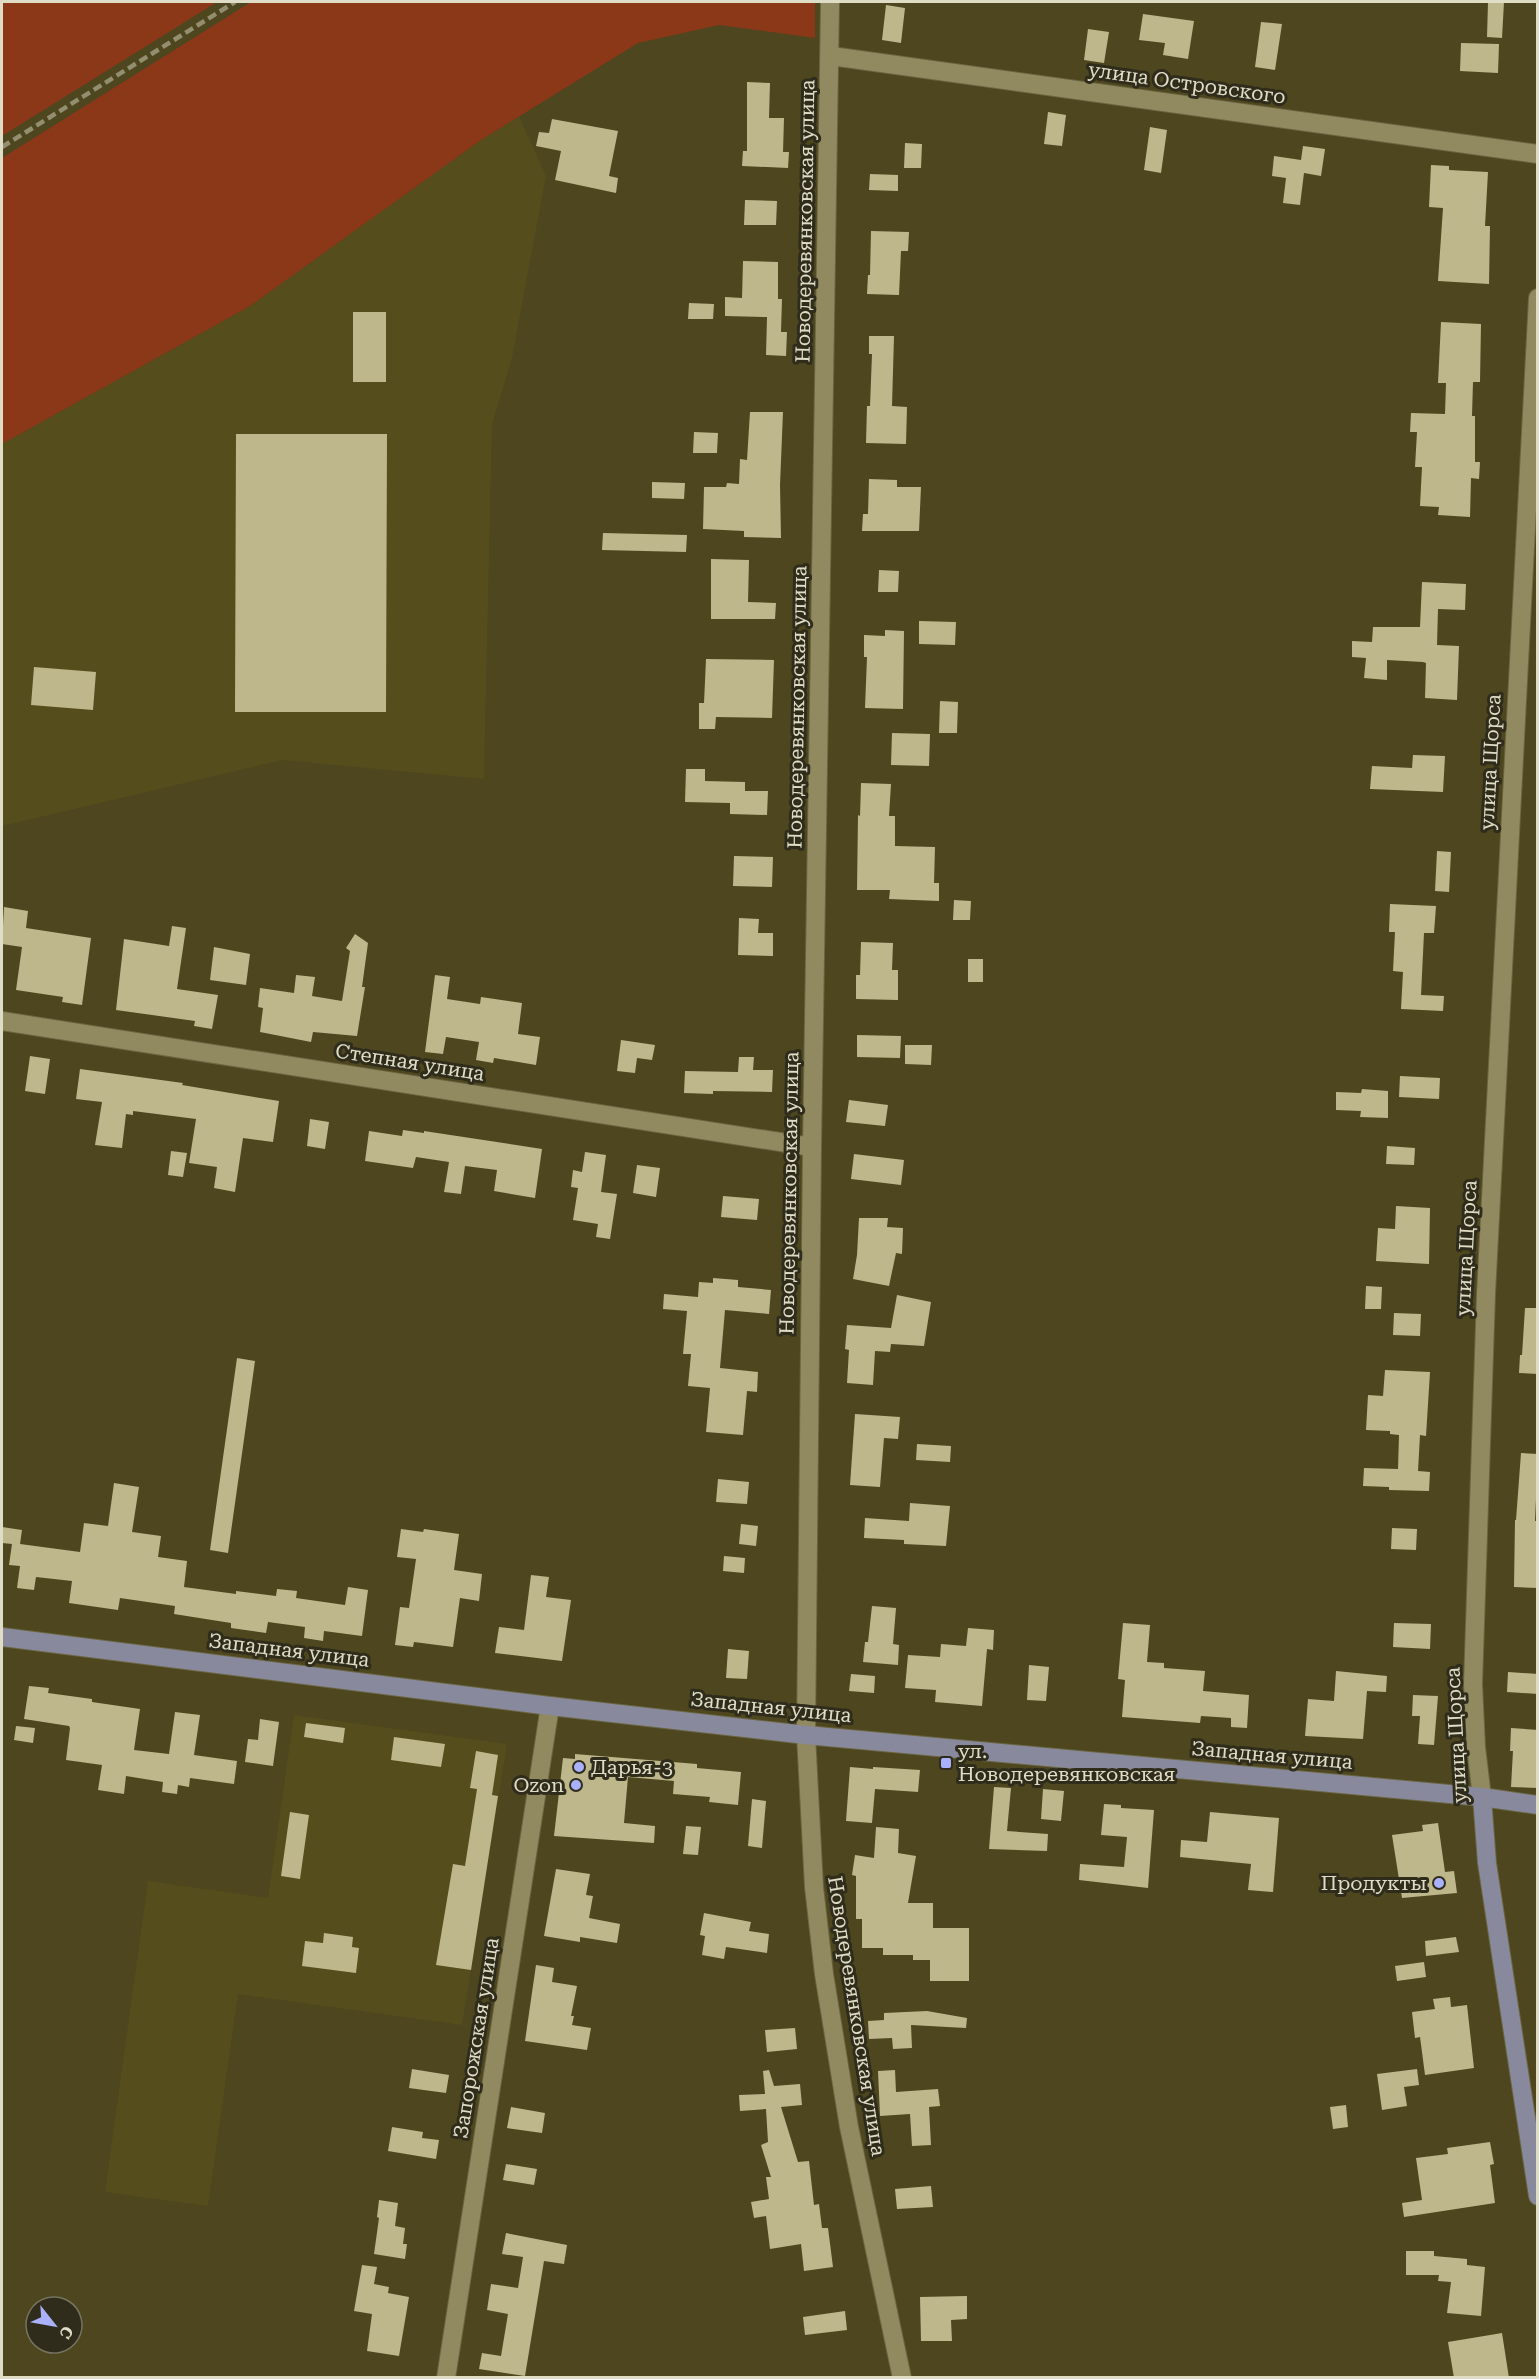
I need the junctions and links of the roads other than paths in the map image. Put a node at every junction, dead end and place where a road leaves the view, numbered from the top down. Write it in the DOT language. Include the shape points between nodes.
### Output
graph roads {
  1 [pos="830,2"];
  2 [pos="831,57"];
  3 [pos="1538,154"];
  4 [pos="1538,298"];
  5 [pos="2,1021"];
  6 [pos="812,1147"];
  7 [pos="2,1637"];
  8 [pos="550,1706"];
  9 [pos="806,1735"];
  10 [pos="1482,1797"];
  11 [pos="1538,1805"];
  12 [pos="1538,2196"];
  13 [pos="446,2378"];
  14 [pos="902,2378"];
  1 -- 2 [label="street, Новодеревянковская улица"];
  2 -- 3 [label="street, улица Островского"];
  2 -- 6 [label="street, Новодеревянковская улица"];
  4 -- 10 [label="street, улица Щорса" via="1486,1294 1473,1684"];
  5 -- 6 [label="street, Степная улица"];
  6 -- 9 [label="street, Новодеревянковская улица"];
  7 -- 8 [label="main road, Западная улица"];
  8 -- 9 [label="main road, Западная улица"];
  8 -- 13 [label="street, Запорожская улица"];
  9 -- 10 [label="main road, Западная улица"];
  9 -- 14 [label="street, Новодеревянковская улица" via="813,1887 824,1974 849,2127"];
  10 -- 11 [label="main road, Западная улица"];
  10 -- 12 [label="main road, улица Щорса" via="1487,1863"];
}
